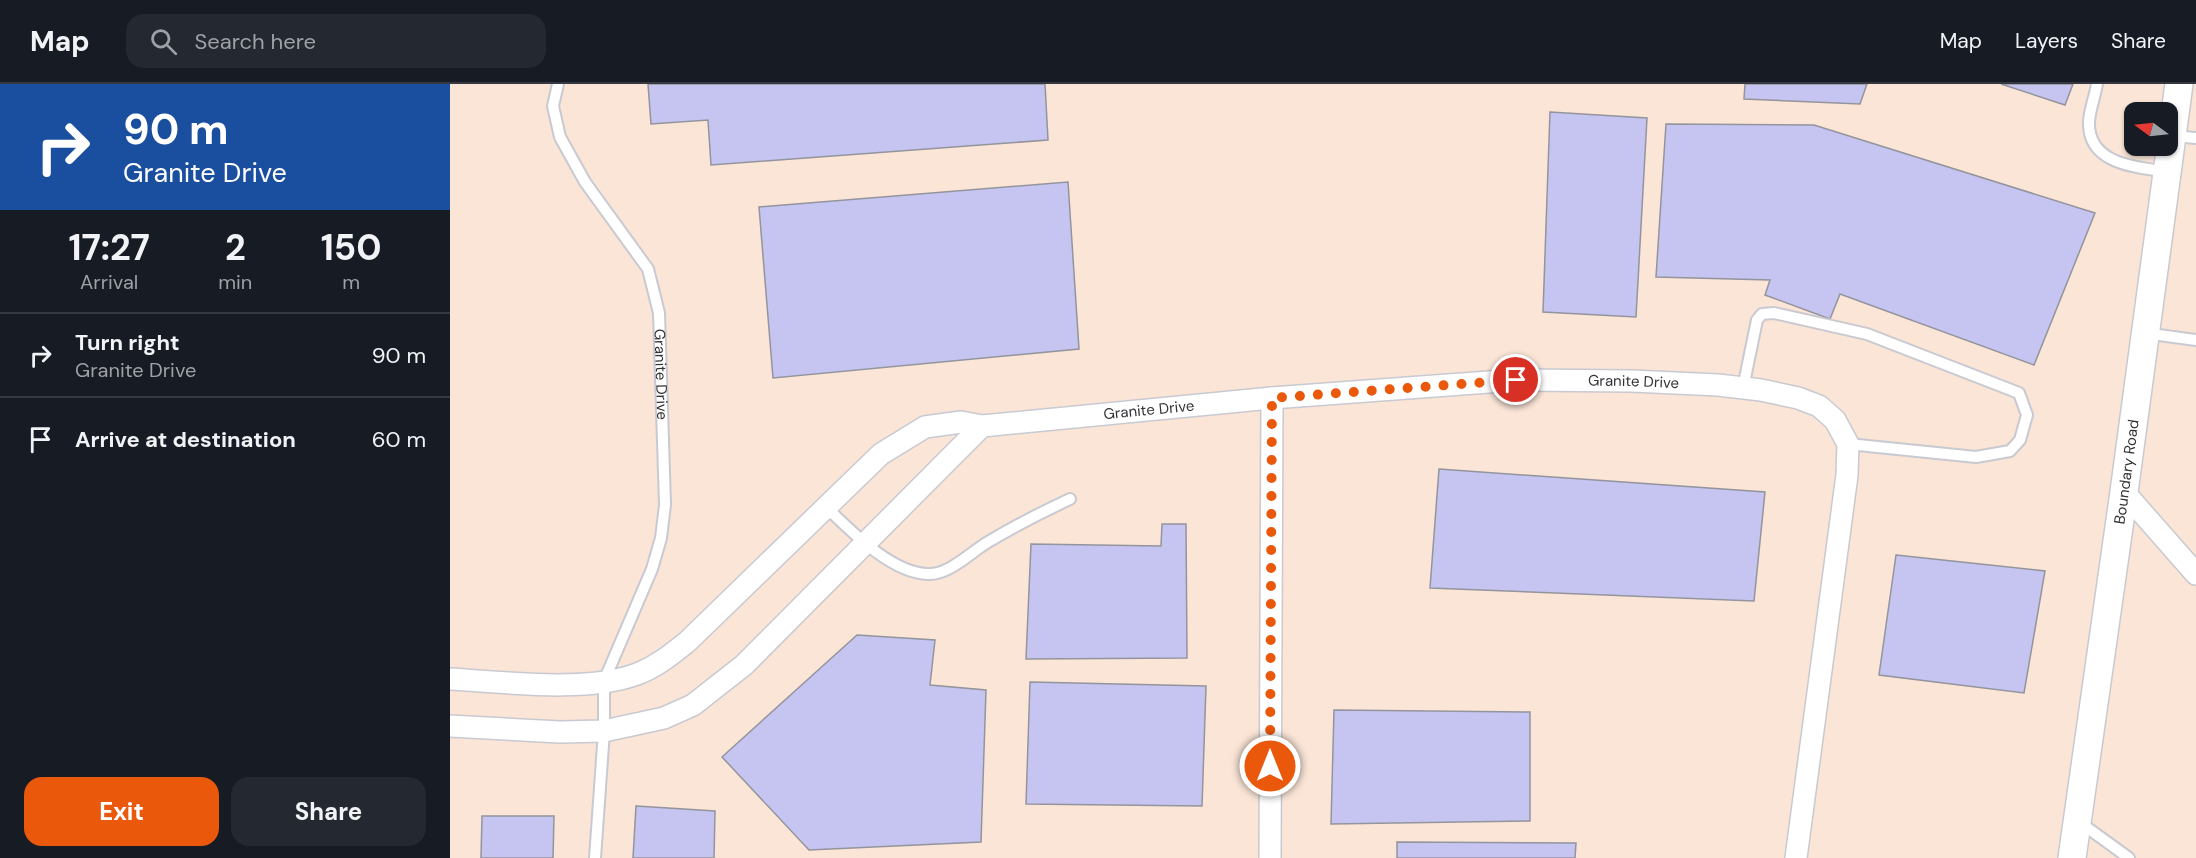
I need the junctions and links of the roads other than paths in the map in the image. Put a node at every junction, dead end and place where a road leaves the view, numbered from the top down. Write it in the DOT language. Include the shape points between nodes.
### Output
graph roads {
  1 [pos="558,84"];
  2 [pos="2097,84"];
  3 [pos="2179,84"];
  4 [pos="2184,137"];
  5 [pos="2168,172"];
  6 [pos="2144,333"];
  7 [pos="2196,340"];
  8 [pos="1743,388"];
  9 [pos="1272,398"];
  10 [pos="981,426"];
  11 [pos="1848,444"];
  12 [pos="2124,492"];
  13 [pos="1070,499"];
  14 [pos="826,507"];
  15 [pos="864,544"];
  16 [pos="2196,574"];
  17 [pos="450,679"];
  18 [pos="604,681"];
  19 [pos="450,726"];
  20 [pos="604,731"];
  21 [pos="2078,820"];
  22 [pos="595,858"];
  23 [pos="1270,858"];
  24 [pos="1796,858"];
  25 [pos="2072,858"];
  26 [pos="2129,858"];
  1 -- 18 [label="lane, Granite Drive" via="553,106 560,137 585,182 648,269 658,313 665,505 661,538 652,569"];
  2 -- 5 [label="lane" via="2089,123 2101,153 2124,165"];
  3 -- 4 [label="street, Boundary Road"];
  4 -- 5 [label="street, Boundary Road"];
  5 -- 6 [label="street, Boundary Road"];
  6 -- 7 [label="lane"];
  6 -- 12 [label="street, Boundary Road"];
  8 -- 9 [label="street, Granite Drive" via="1632,381 1516,380"];
  8 -- 11 [label="street, Granite Drive" via="1819,406 1835,420"];
  8 -- 11 [label="lane" via="1757,320 1762,314 1774,313 1867,334 2019,393 2027,415 2020,440 2010,451 1976,457"];
  9 -- 10 [label="street, Granite Drive"];
  9 -- 23 [label="street"];
  10 -- 14 [label="street, Granite Drive" via="961,422 925,427 881,454"];
  10 -- 15 [label="street"];
  11 -- 24 [label="street"];
  12 -- 16 [label="street"];
  12 -- 21 [label="street, Boundary Road"];
  13 -- 15 [label="lane" via="987,542 948,569 930,575 885,558"];
  14 -- 15 [label="lane"];
  14 -- 18 [label="street, Granite Drive" via="687,642 637,674"];
  15 -- 20 [label="street" via="744,664 693,705 664,718"];
  17 -- 18 [label="street, Granite Drive" via="557,685"];
  18 -- 20 [label="lane, Granite Drive"];
  19 -- 20 [label="street"];
  20 -- 22 [label="lane, Granite Drive"];
  21 -- 25 [label="street, Boundary Road"];
  21 -- 26 [label="lane"];
}
